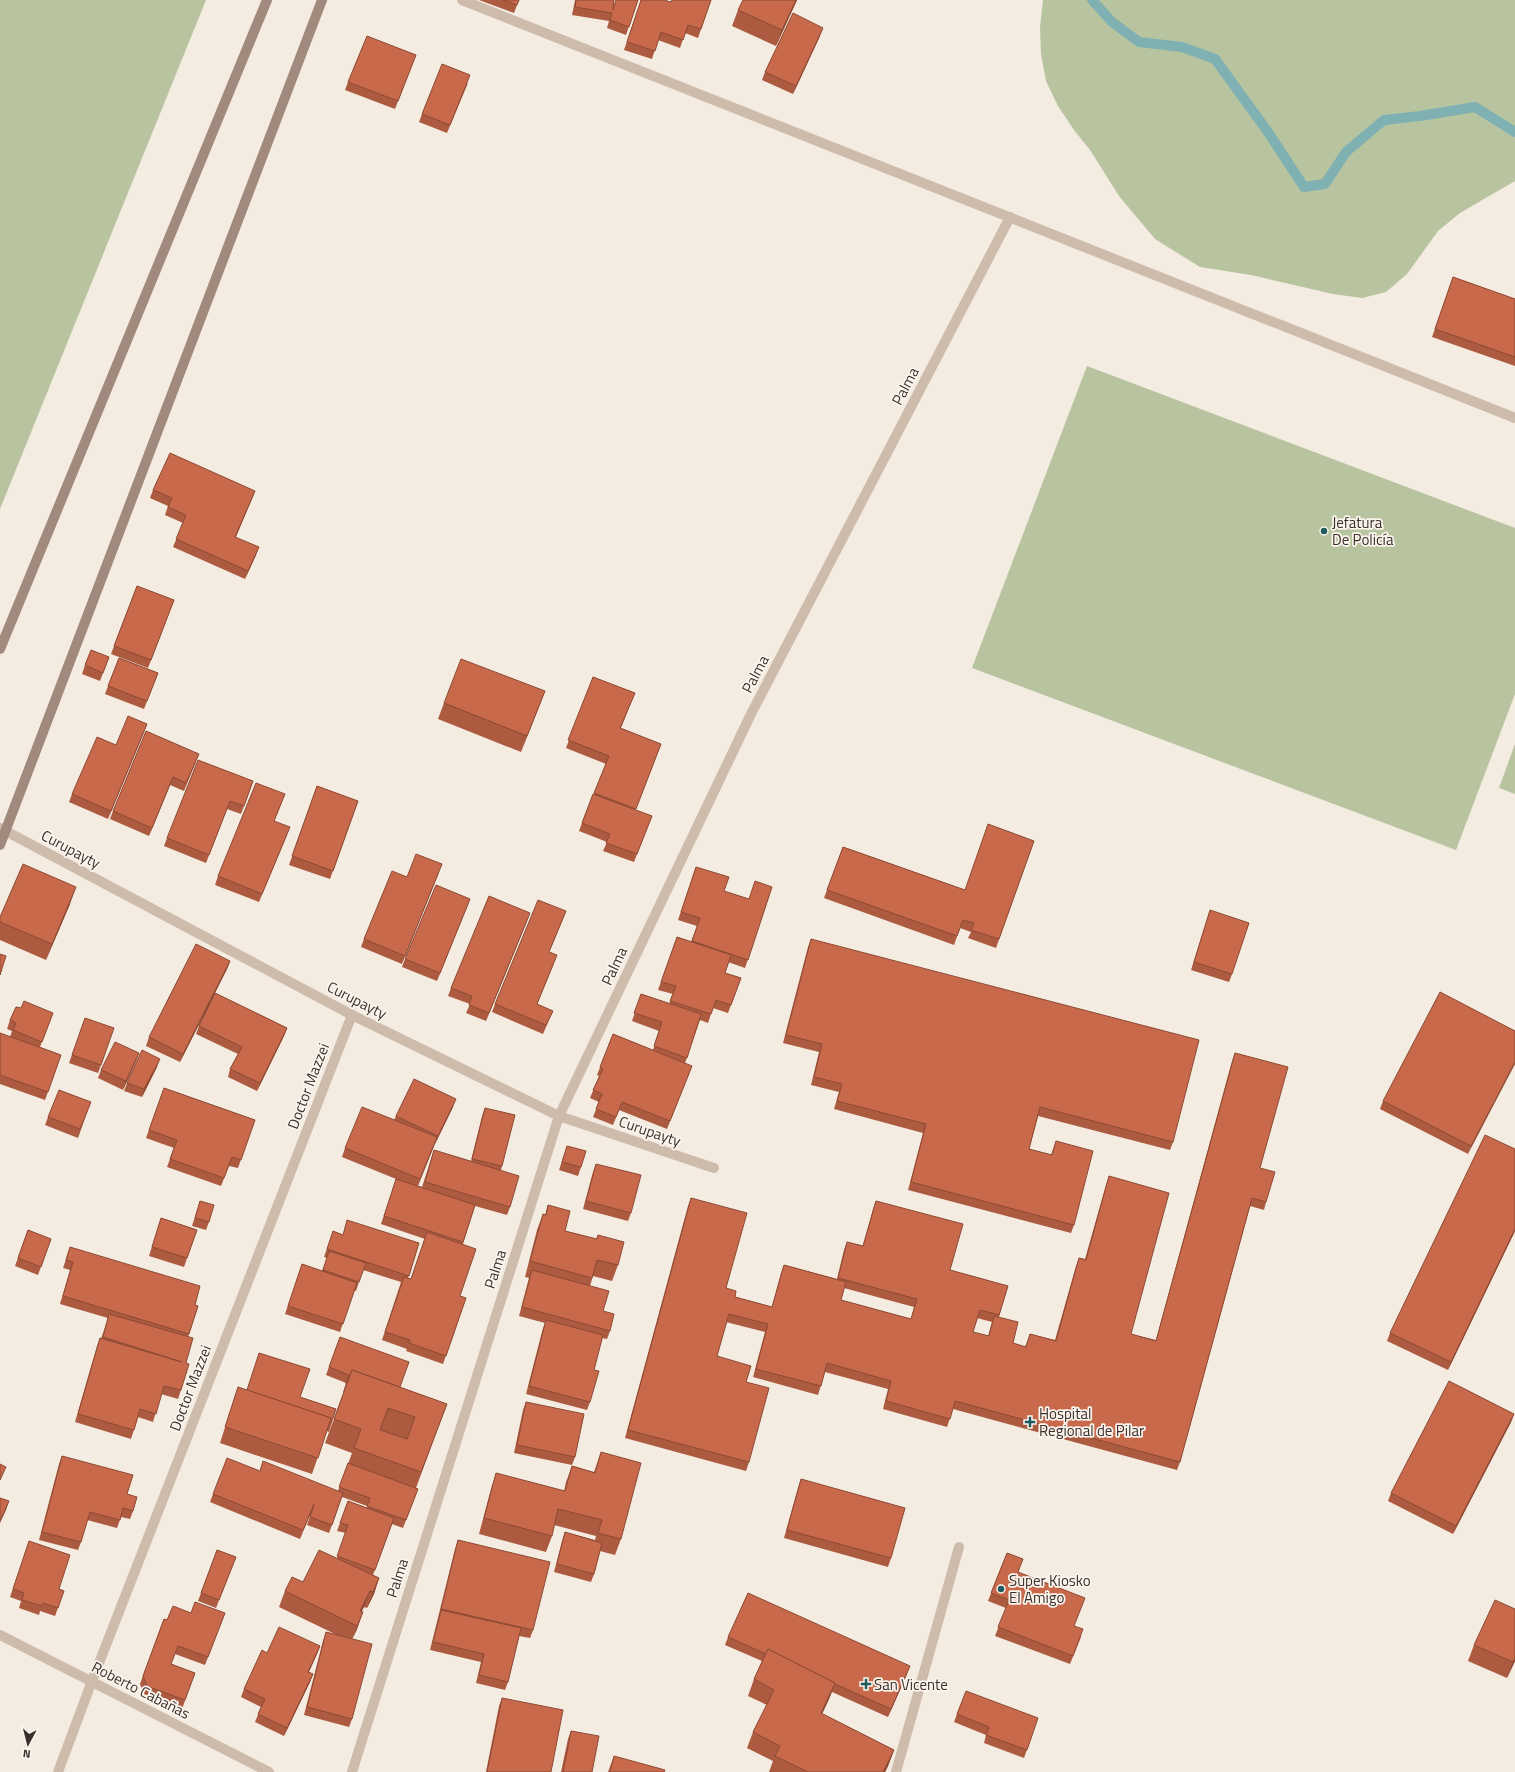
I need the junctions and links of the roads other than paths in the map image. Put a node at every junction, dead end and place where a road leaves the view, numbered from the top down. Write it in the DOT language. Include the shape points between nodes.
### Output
graph roads {
  1 [pos="267,0"];
  2 [pos="322,0"];
  3 [pos="462,0"];
  4 [pos="1010,217"];
  5 [pos="1515,418"];
  6 [pos="0,649"];
  7 [pos="3,830"];
  8 [pos="0,845"];
  9 [pos="352,1015"];
  10 [pos="559,1116"];
  11 [pos="714,1168"];
  12 [pos="959,1547"];
  13 [pos="0,1635"];
  14 [pos="92,1681"];
  15 [pos="58,1772"];
  16 [pos="269,1772"];
  17 [pos="352,1772"];
  18 [pos="896,1772"];
  1 -- 6 [label="main road"];
  2 -- 7 [label="main road"];
  3 -- 4 [label="street"];
  4 -- 5 [label="street"];
  4 -- 10 [label="street, Palma" via="751,714"];
  7 -- 8 [label="main road"];
  7 -- 9 [label="street, Curupayty"];
  9 -- 10 [label="street, Curupayty"];
  9 -- 14 [label="street, Doctor Mazzei"];
  10 -- 11 [label="street, Curupayty"];
  10 -- 17 [label="street, Palma"];
  12 -- 18 [label="street"];
  13 -- 14 [label="street, Roberto Cabañas"];
  14 -- 15 [label="street, Doctor Mazzei"];
  14 -- 16 [label="street, Roberto Cabañas"];
}
